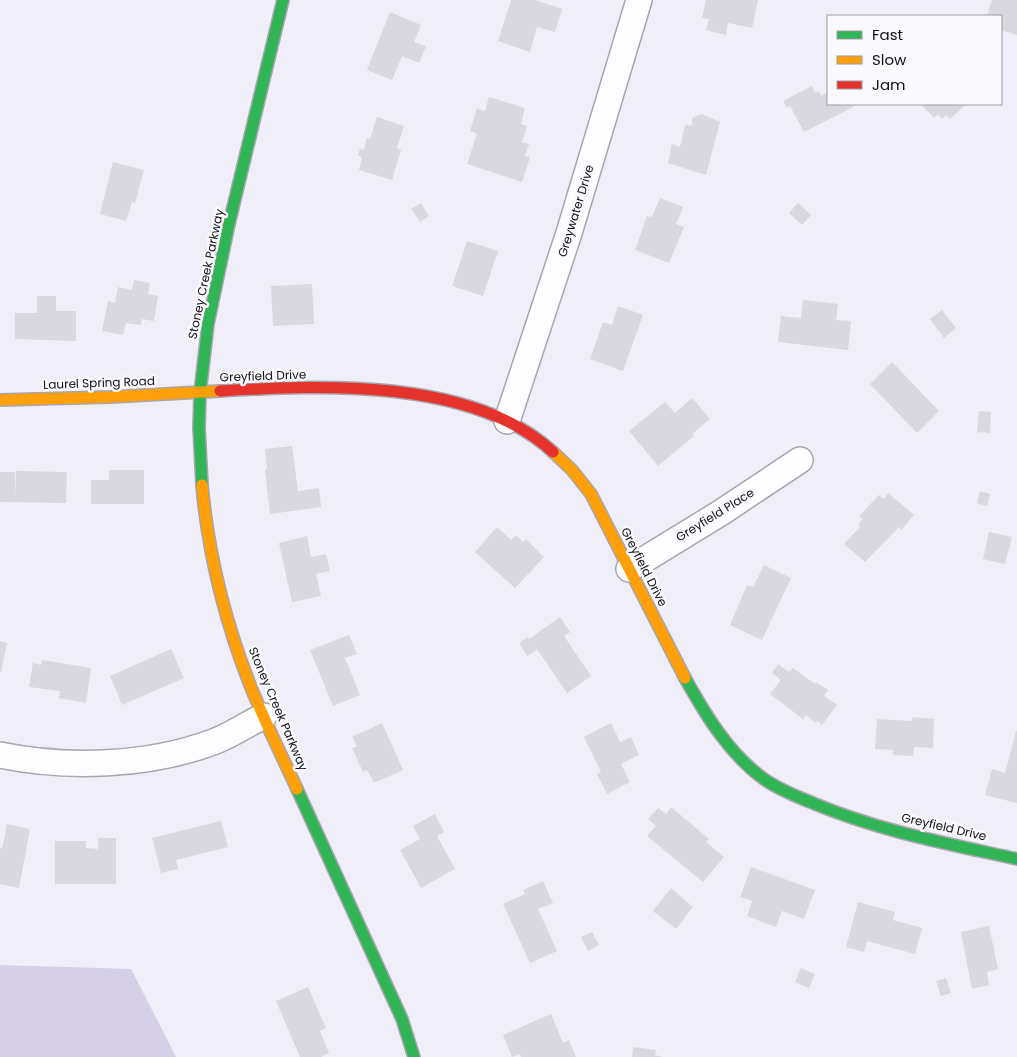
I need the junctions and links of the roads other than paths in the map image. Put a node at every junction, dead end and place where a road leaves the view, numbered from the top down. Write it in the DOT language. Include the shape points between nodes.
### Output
graph roads {
  1 [pos="283,0"];
  2 [pos="639,0"];
  3 [pos="200,392"];
  4 [pos="0,400"];
  5 [pos="507,420"];
  6 [pos="800,460"];
  7 [pos="629,569"];
  8 [pos="264,716"];
  9 [pos="0,755"];
  10 [pos="1017,859"];
  11 [pos="414,1057"];
  1 -- 3 [label="street, Stoney Creek Parkway" via="206,332"];
  2 -- 5 [label="street, Greywater Drive" via="569,233"];
  3 -- 4 [label="street, Laurel Spring Road"];
  3 -- 5 [label="street, Greyfield Drive" via="282,387 388,390 431,396"];
  3 -- 8 [label="street, Stoney Creek Parkway" via="201,487 208,536 225,610 242,664"];
  5 -- 7 [label="street, Greyfield Drive" via="544,444 572,470 591,494"];
  6 -- 7 [label="street, Greyfield Place"];
  7 -- 10 [label="street, Greyfield Drive" via="704,712 730,746 760,776 816,805 864,823"];
  8 -- 9 [label="street" via="215,741 150,759 58,763"];
  8 -- 11 [label="street, Stoney Creek Parkway" via="402,1019"];
}
